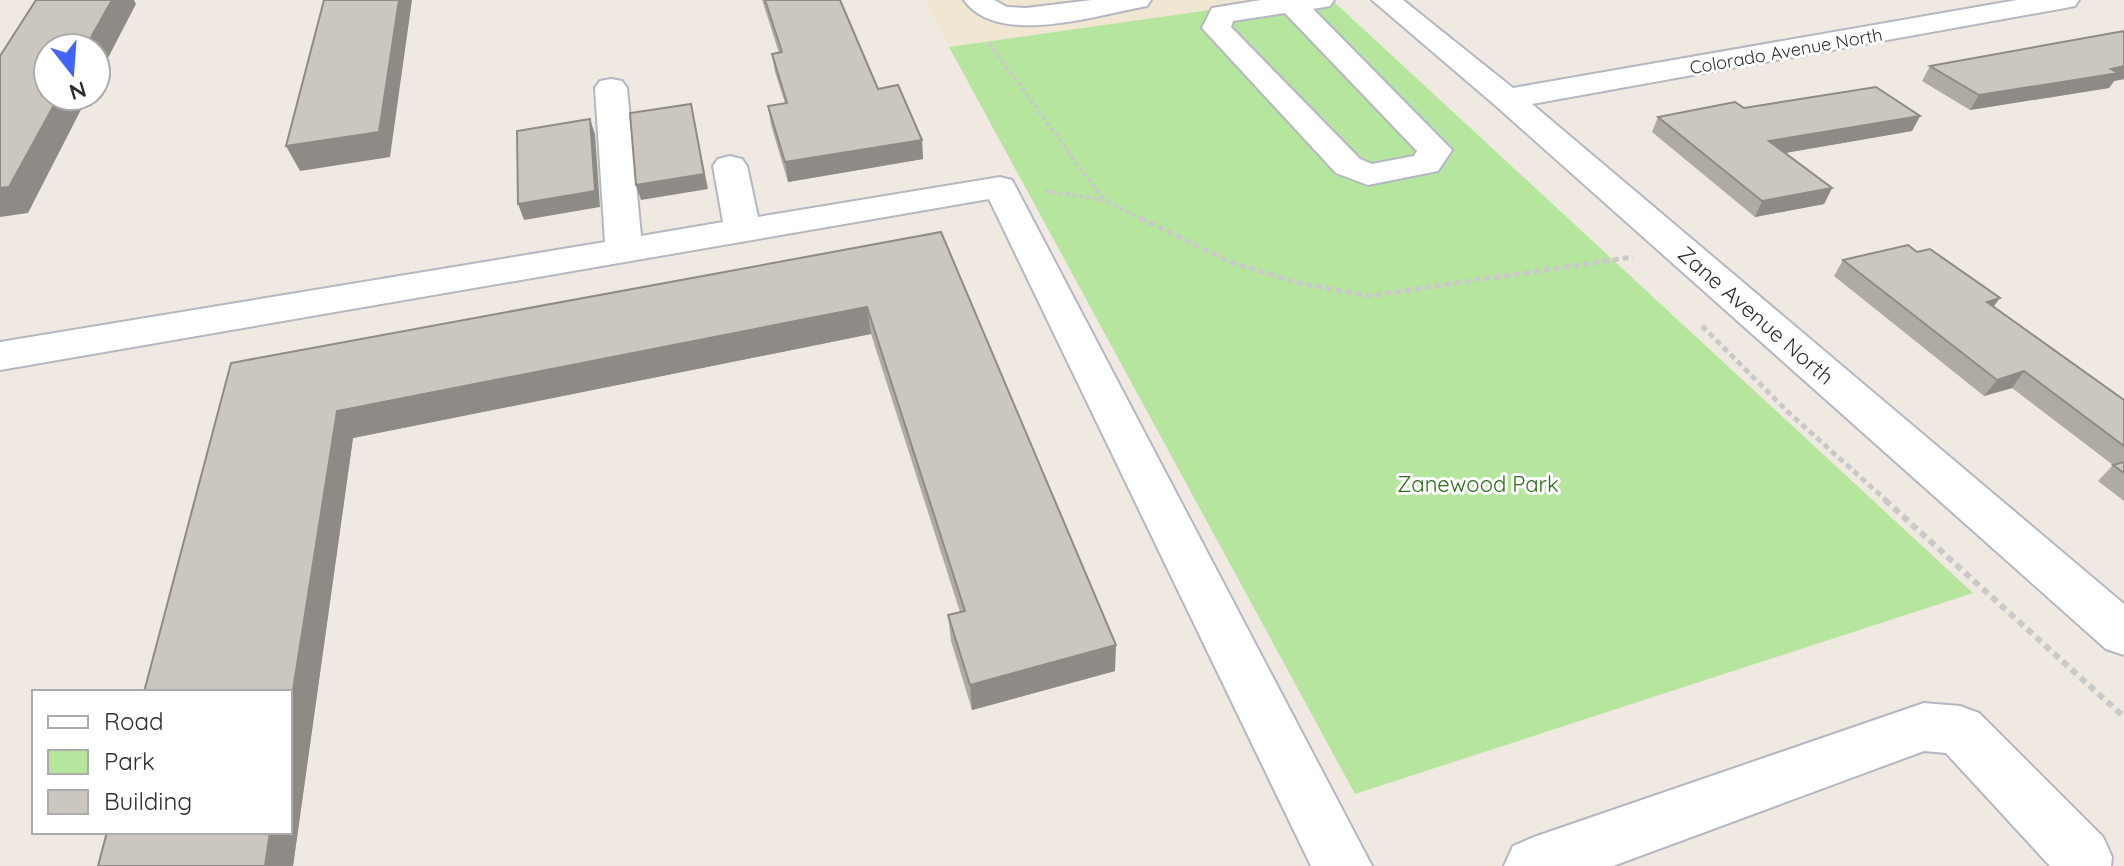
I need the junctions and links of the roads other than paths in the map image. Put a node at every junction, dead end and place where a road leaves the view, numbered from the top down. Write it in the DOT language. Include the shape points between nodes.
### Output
graph roads {
  1 [pos="1137,0"];
  2 [pos="1386,0"];
  3 [pos="2065,0"];
  4 [pos="1301,1"];
  5 [pos="985,7"];
  6 [pos="1228,9"];
  7 [pos="611,88"];
  8 [pos="1507,99"];
  9 [pos="730,166"];
  10 [pos="743,230"];
  11 [pos="624,250"];
  12 [pos="0,356"];
  13 [pos="2124,634"];
  14 [pos="1342,866"];
  15 [pos="1534,866"];
  16 [pos="2081,866"];
  1 -- 5 [label="street" via="1034,16"];
  2 -- 8 [label="street, Zane Avenue North"];
  3 -- 8 [label="street, Colorado Avenue North"];
  4 -- 6 [label="street"];
  4 -- 6 [label="street" via="1435,150 1426,164 1368,175 1348,166 1216,28"];
  7 -- 11 [label="street"];
  8 -- 13 [label="street, Zane Avenue North"];
  9 -- 10 [label="street"];
  10 -- 11 [label="street"];
  10 -- 14 [label="street" via="1000,187"];
  11 -- 12 [label="street"];
  15 -- 16 [label="street" via="1924,727 1960,730 2082,857"];
}
